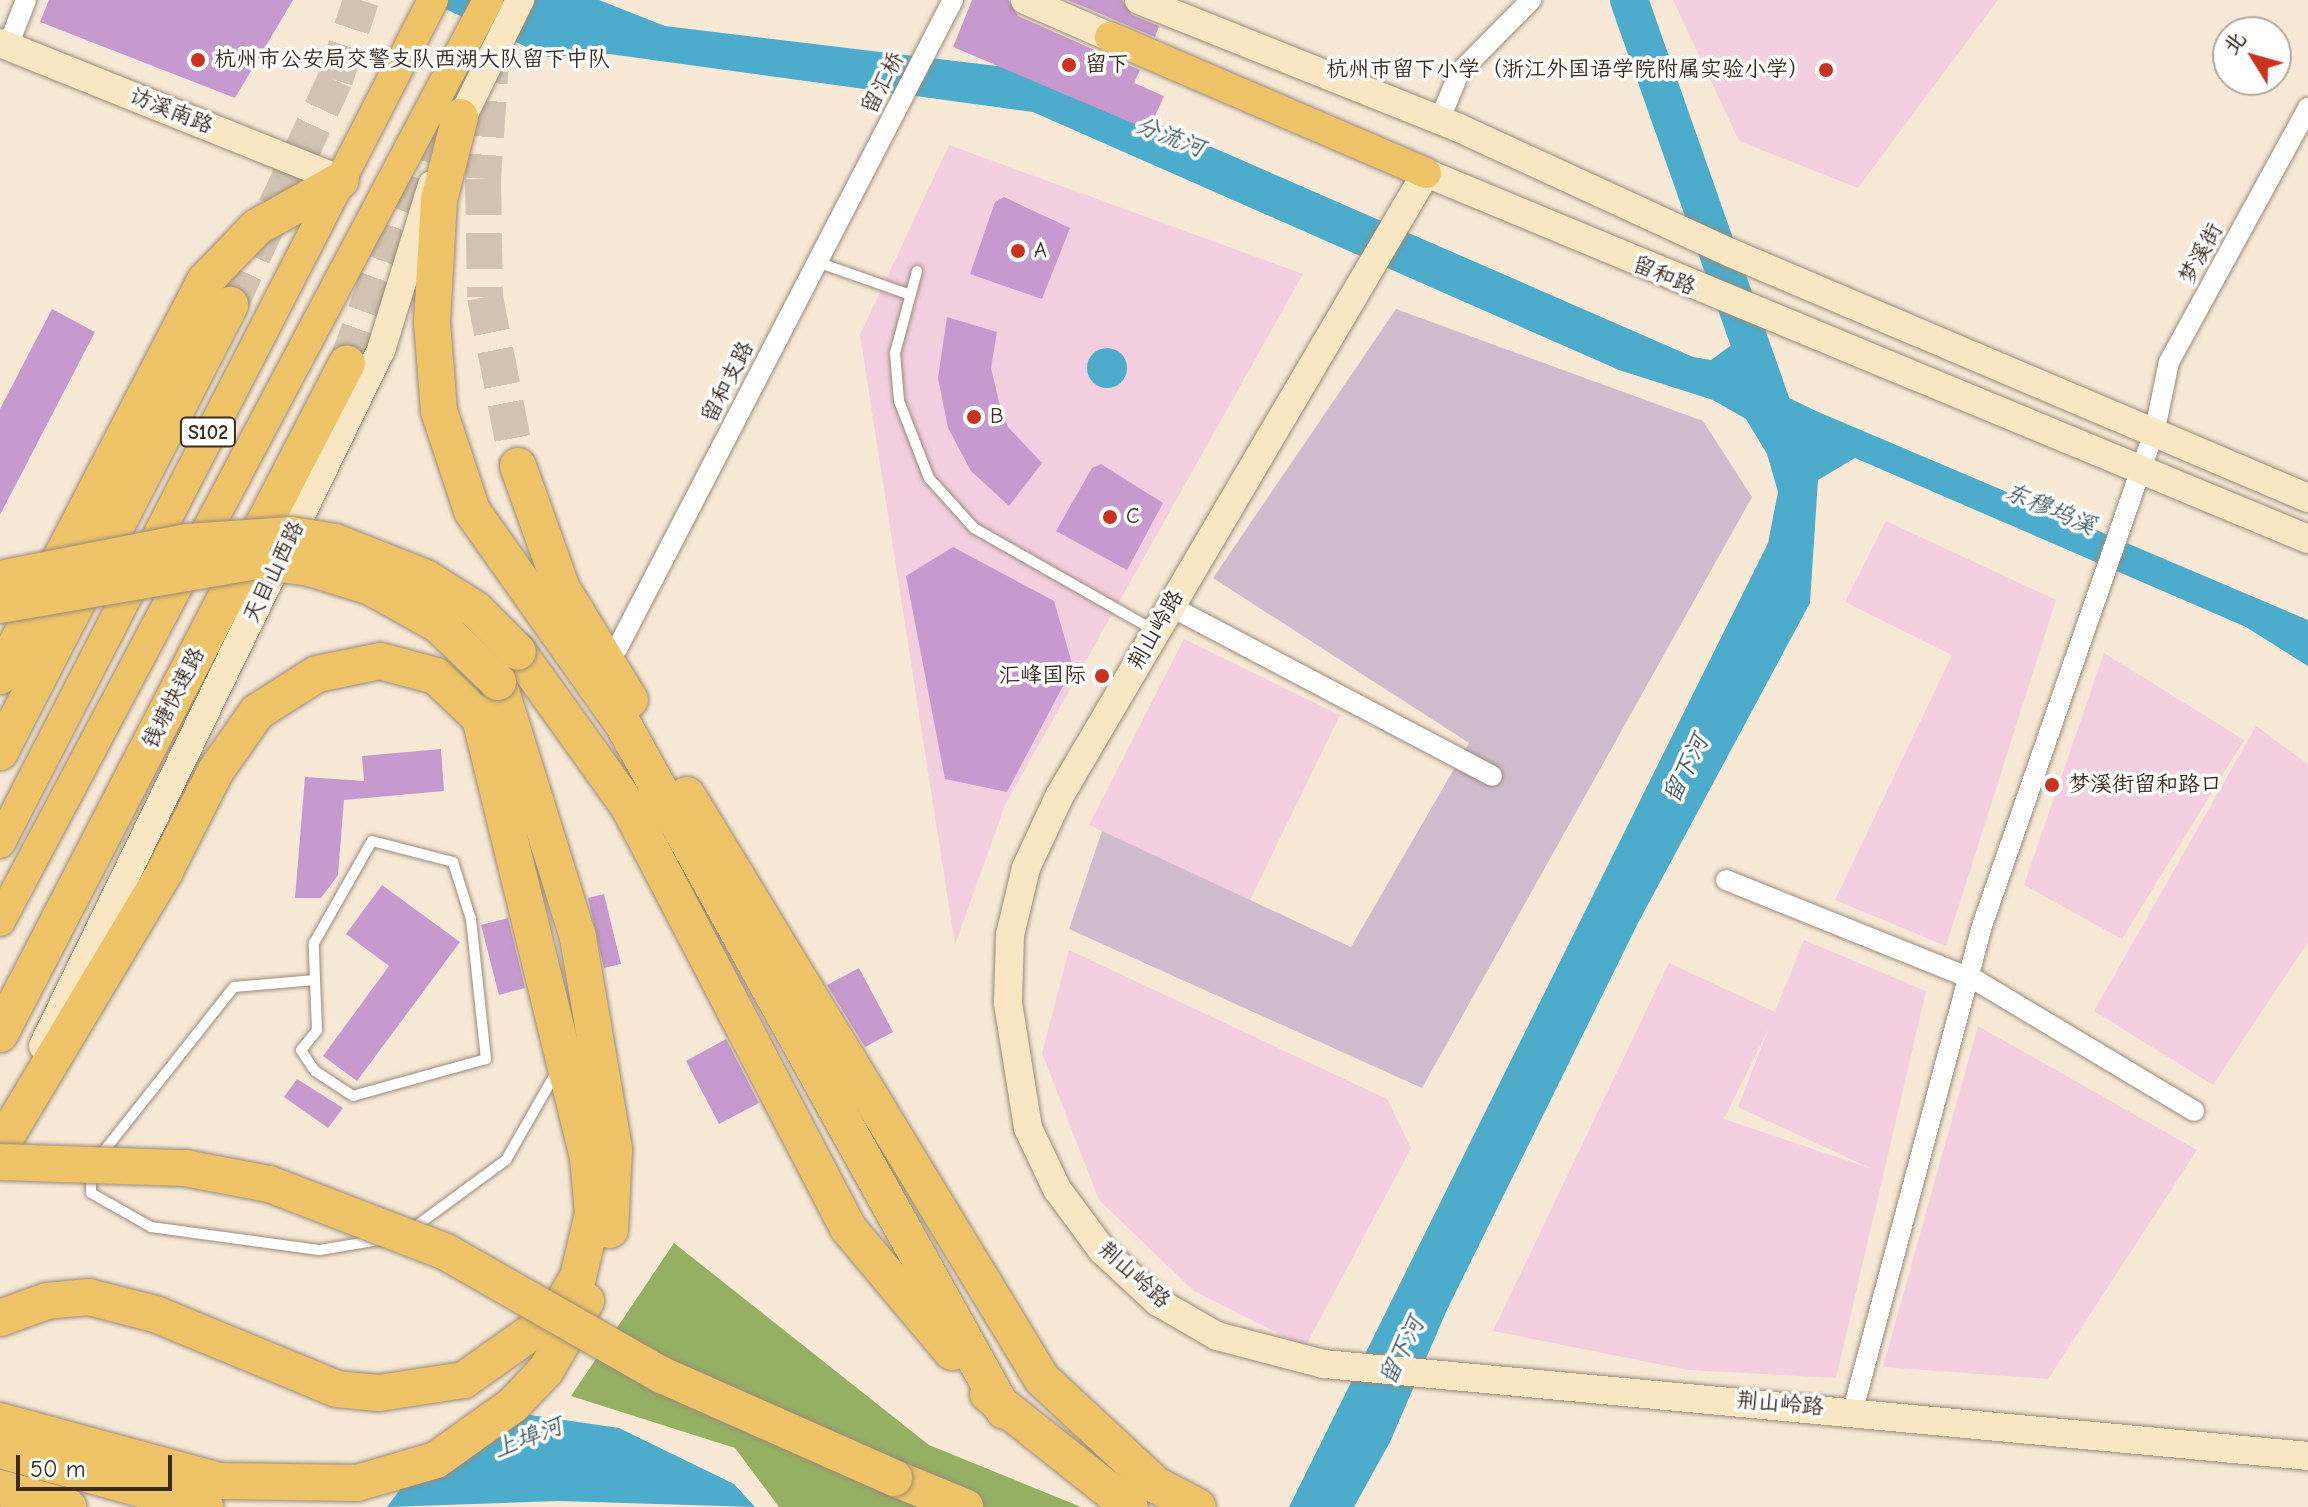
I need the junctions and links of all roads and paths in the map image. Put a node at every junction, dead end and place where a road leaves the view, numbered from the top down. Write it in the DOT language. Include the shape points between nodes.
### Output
graph roads {
  1 [pos="26,0"];
  2 [pos="488,0"];
  3 [pos="520,0"];
  4 [pos="953,0"];
  5 [pos="1025,0"];
  6 [pos="1139,0"];
  7 [pos="1531,0"];
  8 [pos="426,12"];
  9 [pos="1110,37"];
  10 [pos="4,45"];
  11 [pos="480,49"];
  12 [pos="2308,108"];
  13 [pos="460,117"];
  14 [pos="1439,121"];
  15 [pos="882,137"];
  16 [pos="1426,173"];
  17 [pos="341,180"];
  18 [pos="817,262"];
  19 [pos="917,271"];
  20 [pos="908,294"];
  21 [pos="230,305"];
  22 [pos="347,363"];
  23 [pos="2155,429"];
  24 [pos="518,466"];
  25 [pos="2139,469"];
  26 [pos="2308,498"];
  27 [pos="2308,539"];
  28 [pos="0,579"];
  29 [pos="0,605"];
  30 [pos="1170,606"];
  31 [pos="1155,631"];
  32 [pos="617,649"];
  33 [pos="0,676"];
  34 [pos="0,752"];
  35 [pos="1492,776"];
  36 [pos="0,840"];
  37 [pos="1726,880"];
  38 [pos="0,921"];
  39 [pos="1969,978"];
  40 [pos="315,980"];
  41 [pos="0,1034"];
  42 [pos="562,1063"];
  43 [pos="2194,1111"];
  44 [pos="0,1132"];
  45 [pos="0,1147"];
  46 [pos="0,1162"];
  47 [pos="900,1224"];
  48 [pos="0,1318"];
  49 [pos="1042,1379"];
  50 [pos="1853,1410"];
  51 [pos="1004,1411"];
  52 [pos="0,1421"];
  53 [pos="0,1450"];
  54 [pos="2308,1456"];
  55 [pos="0,1488"];
  56 [pos="68,1507"];
  57 [pos="205,1507"];
  58 [pos="965,1507"];
  59 [pos="1130,1507"];
  60 [pos="1198,1507"];
  1 -- 10 [label="street"];
  2 -- 11 [label="main road, 天目山西路 / S102"];
  3 -- 11 [label="main road, 天目山西路"];
  4 -- 15 [label="street, 留汇桥"];
  5 -- 9 [label="main road, 留和路"];
  6 -- 14 [label="main road"];
  7 -- 14 [label="street" via="1459,73"];
  8 -- 17 [label="main road, S102"];
  9 -- 16 [label="main road, 留和路"];
  10 -- 17 [label="main road, 访溪南路"];
  11 -- 13 [label="main road, 天目山西路"];
  11 -- 38 [label="main road, 天目山西路 / S102"];
  12 -- 23 [label="street, 梦溪街" via="2169,362"];
  13 -- 44 [label="main road, 天目山西路" via="426,201 381,350"];
  13 -- 47 [label="highway" via="439,200 432,322 439,411 472,511 624,726"];
  14 -- 23 [label="main road" via="1731,253"];
  15 -- 18 [label="street, 留和支路"];
  16 -- 25 [label="main road, 留和路" via="1721,301"];
  16 -- 30 [label="main road, 荆山岭路"];
  17 -- 33 [label="highway" via="257,227 205,281"];
  17 -- 36 [label="main road, S102" via="88,659"];
  18 -- 20 [label="lane"];
  18 -- 32 [label="street, 留和支路"];
  19 -- 20 [label="lane"];
  20 -- 31 [label="lane" via="895,353 899,401 929,478 974,528"];
  21 -- 34 [label="highway"];
  22 -- 41 [label="highway, 钱塘快速路"];
  23 -- 25 [label="street, 梦溪街"];
  23 -- 26 [label="main road"];
  24 -- 49 [label="highway" via="562,589"];
  25 -- 27 [label="main road, 留和路"];
  25 -- 39 [label="street, 梦溪街" via="2096,584"];
  28 -- 51 [label="highway, bridge" via="187,542 291,535 348,546 426,578 476,610 518,652 629,807 848,1228"];
  29 -- 52 [label="highway, bridge" via="258,561 310,568 371,587 439,625 498,682 578,938 614,1149 616,1206 597,1282 546,1370 477,1433 436,1460 357,1483 220,1481"];
  30 -- 31 [label="main road, 荆山岭路"];
  30 -- 35 [label="street"];
  31 -- 50 [label="main road, 荆山岭路" via="1026,868 1010,935 1008,1003 1028,1128 1057,1189 1102,1250 1158,1302 1217,1336 1324,1364"];
  37 -- 39 [label="street"];
  39 -- 43 [label="street"];
  39 -- 50 [label="street, 梦溪街"];
  40 -- 40 [label="lane" via="317,1030 301,1050 315,1071 353,1096 486,1059 471,919 453,862 372,841 314,943"];
  40 -- 42 [label="lane" via="234,987 90,1171 91,1193 151,1227 281,1247 372,1245 413,1229 506,1160"];
  42 -- 45 [label="highway" via="480,718 436,676 380,661 317,674 257,712 215,772 165,871"];
  42 -- 48 [label="highway" via="588,1157 593,1214 578,1277 556,1315 464,1380 393,1392 337,1389 155,1314 89,1297 47,1301"];
  46 -- 58 [label="highway, bridge" via="153,1165 269,1184 446,1252 662,1375"];
  47 -- 49 [label="highway"];
  47 -- 51 [label="highway"];
  49 -- 60 [label="highway" via="1156,1485"];
  50 -- 54 [label="main road, 荆山岭路" via="2123,1443"];
  51 -- 59 [label="highway"];
  53 -- 57 [label="highway"];
  55 -- 56 [label="highway"];
}
